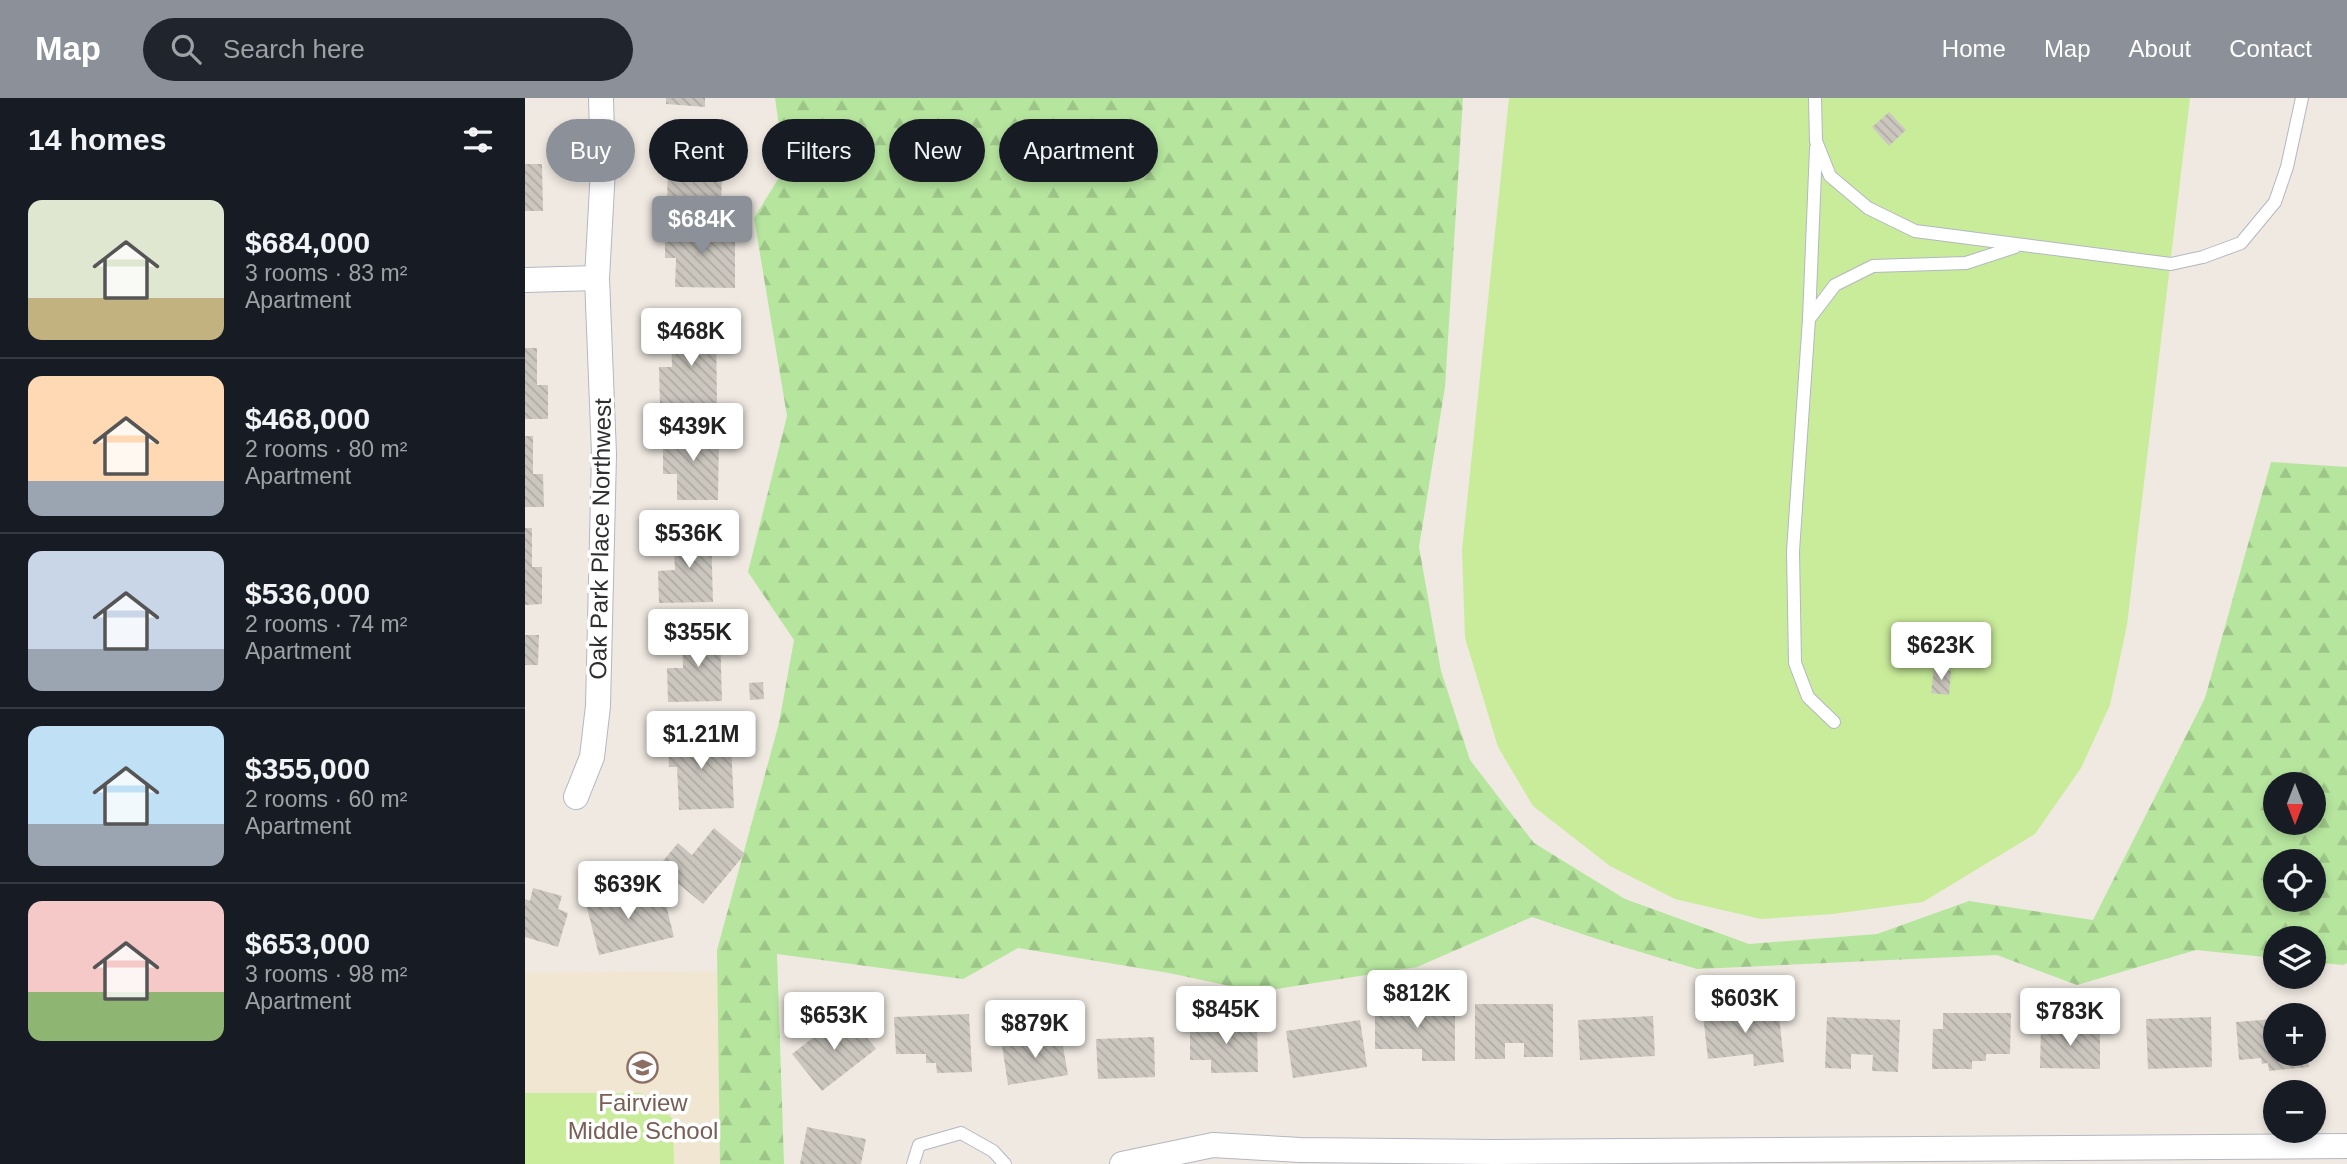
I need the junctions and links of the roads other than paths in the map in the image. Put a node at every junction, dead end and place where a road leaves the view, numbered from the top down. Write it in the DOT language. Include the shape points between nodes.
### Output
graph roads {
  1 [pos="601,98"];
  2 [pos="1815,98"];
  3 [pos="2302,98"];
  4 [pos="1816,141"];
  5 [pos="2018,246"];
  6 [pos="597,278"];
  7 [pos="525,280"];
  8 [pos="1809,319"];
  9 [pos="1834,722"];
  10 [pos="576,797"];
  11 [pos="2347,1146"];
  12 [pos="1494,1158"];
  13 [pos="913,1164"];
  14 [pos="1005,1164"];
  15 [pos="1122,1164"];
  1 -- 6 [label="street, Oak Park Place Northwest" via="603,169"];
  2 -- 4 [label="lane"];
  3 -- 5 [label="lane" via="2275,202 2241,243 2171,264"];
  4 -- 5 [label="lane" via="1830,176 1868,208 1915,231"];
  4 -- 8 [label="lane"];
  5 -- 8 [label="lane" via="1966,263 1873,266 1835,285"];
  6 -- 7 [label="street"];
  6 -- 10 [label="street, Oak Park Place Northwest" via="604,454 598,706 592,757"];
  8 -- 9 [label="lane" via="1793,551 1795,663 1808,697"];
  11 -- 12 [label="street"];
  12 -- 15 [label="street" via="1213,1145"];
  13 -- 14 [label="lane" via="919,1145 961,1133 993,1151"];
}
